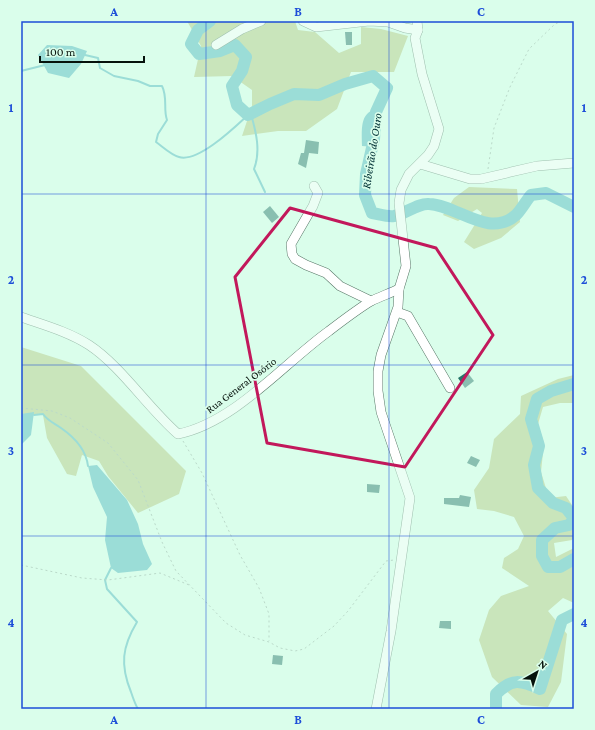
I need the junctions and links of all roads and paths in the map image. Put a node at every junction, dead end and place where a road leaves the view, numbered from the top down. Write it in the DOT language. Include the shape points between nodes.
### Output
graph roads {
  1 [pos="261,21"];
  2 [pos="303,21"];
  3 [pos="562,21"];
  4 [pos="418,25"];
  5 [pos="216,45"];
  6 [pos="574,163"];
  7 [pos="420,164"];
  8 [pos="486,177"];
  9 [pos="314,186"];
  10 [pos="399,289"];
  11 [pos="371,302"];
  12 [pos="397,312"];
  13 [pos="21,316"];
  14 [pos="450,388"];
  15 [pos="21,408"];
  16 [pos="178,434"];
  17 [pos="402,560"];
  18 [pos="21,565"];
  19 [pos="190,585"];
  20 [pos="269,642"];
  21 [pos="376,709"];
  1 -- 5 [label="street"];
  2 -- 4 [label="street" via="316,27 369,21 388,22 405,28"];
  3 -- 8 [label="path" via="555,24 529,49 510,87 494,128"];
  4 -- 7 [label="street" via="416,38 422,74 439,129 434,146"];
  6 -- 8 [label="street" via="537,166"];
  7 -- 8 [label="street" via="470,179"];
  7 -- 10 [label="street" via="404,182 399,203 406,266"];
  9 -- 11 [label="street" via="318,194 291,244 292,254 295,259 326,273 340,286"];
  10 -- 11 [label="street, Rua General Osório"];
  10 -- 12 [label="street"];
  11 -- 16 [label="street, Rua General Osório" via="329,331 222,416 193,431"];
  12 -- 14 [label="street" via="408,316"];
  12 -- 17 [label="street" via="381,355 378,391 381,412 410,498"];
  13 -- 16 [label="street" via="89,346 111,364"];
  15 -- 19 [label="path" via="52,411 70,418 108,443 138,480 176,571"];
  16 -- 20 [label="path" via="202,472 240,555 259,588 269,614"];
  17 -- 20 [label="path" via="386,561 343,616 323,636 304,649 295,651 280,648"];
  17 -- 21 [label="street"];
  18 -- 19 [label="path" via="76,577 108,580 160,573"];
  19 -- 20 [label="path" via="226,623 245,635"];
}
